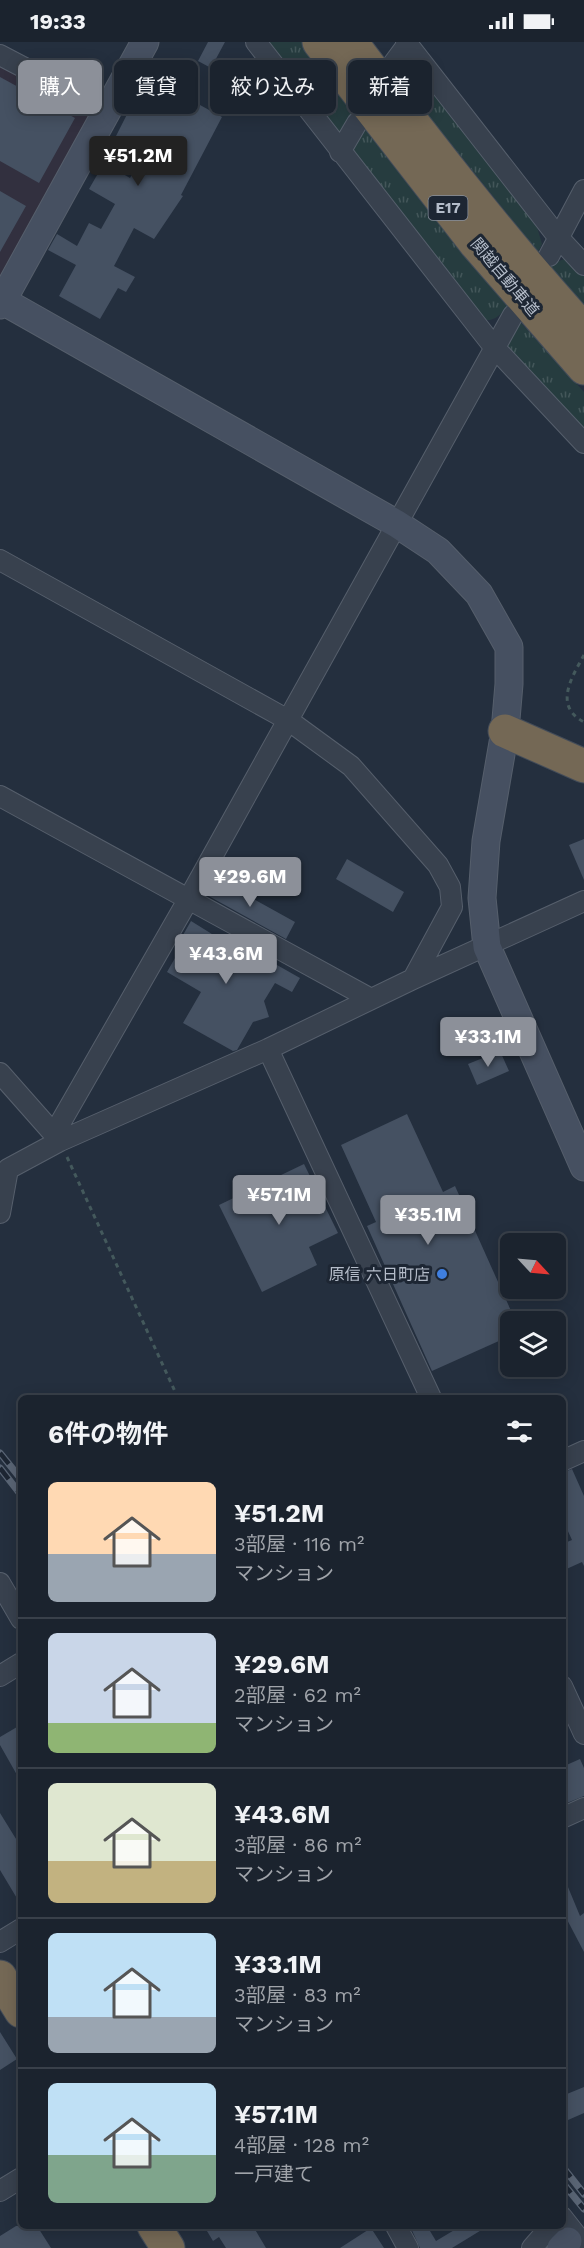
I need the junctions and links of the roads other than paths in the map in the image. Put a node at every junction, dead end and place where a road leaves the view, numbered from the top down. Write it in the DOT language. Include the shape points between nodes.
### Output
graph roads {
  1 [pos="145,42"];
  2 [pos="256,42"];
  3 [pos="319,42"];
  4 [pos="351,42"];
  5 [pos="406,43"];
  6 [pos="0,55"];
  7 [pos="395,60"];
  8 [pos="107,111"];
  9 [pos="357,123"];
  10 [pos="340,152"];
  11 [pos="584,190"];
  12 [pos="558,237"];
  13 [pos="549,256"];
  14 [pos="584,265"];
  15 [pos="1,302"];
  16 [pos="513,315"];
  17 [pos="584,330"];
  18 [pos="494,346"];
  19 [pos="584,368"];
  20 [pos="584,443"];
  21 [pos="397,524"];
  22 [pos="0,561"];
  23 [pos="288,720"];
  24 [pos="505,731"];
  25 [pos="584,766"];
  26 [pos="0,796"];
  27 [pos="188,900"];
  28 [pos="584,901"];
  29 [pos="487,947"];
  30 [pos="413,979"];
  31 [pos="371,999"];
  32 [pos="268,1049"];
  33 [pos="0,1073"];
  34 [pos="57,1138"];
  35 [pos="584,1167"];
  36 [pos="0,1213"];
  37 [pos="430,1395"];
  38 [pos="584,1451"];
  39 [pos="566,1459"];
  40 [pos="0,1583"];
  41 [pos="18,1614"];
  42 [pos="18,1665"];
  43 [pos="0,1676"];
  44 [pos="566,1695"];
  45 [pos="584,1734"];
  46 [pos="584,1808"];
  47 [pos="566,1816"];
  48 [pos="18,1931"];
  49 [pos="0,1942"];
  50 [pos="0,1977"];
  51 [pos="18,2006"];
  52 [pos="18,2180"];
  53 [pos="0,2191"];
  54 [pos="156,2229"];
  55 [pos="398,2229"];
  56 [pos="565,2235"];
  57 [pos="168,2248"];
  58 [pos="408,2248"];
  59 [pos="532,2248"];
  1 -- 8 [label="street"];
  2 -- 10 [label="street"];
  3 -- 19 [label="highway, 関越自動車道 / E17" via="476,244"];
  4 -- 17 [label="highway, 関越自動車道 / E17" via="489,219"];
  5 -- 7 [label="street"];
  5 -- 12 [label="street"];
  6 -- 8 [label="street"];
  8 -- 15 [label="street"];
  9 -- 10 [label="street"];
  10 -- 18 [label="street"];
  11 -- 12 [label="street"];
  12 -- 13 [label="street"];
  12 -- 14 [label="street"];
  15 -- 21 [label="street"];
  16 -- 18 [label="street"];
  18 -- 20 [label="street"];
  18 -- 21 [label="street"];
  21 -- 23 [label="street"];
  21 -- 24 [label="street" via="438,551 479,594 509,647"];
  22 -- 23 [label="street"];
  23 -- 27 [label="street"];
  23 -- 30 [label="street" via="351,766 438,865 450,887 452,906"];
  24 -- 25 [label="highway"];
  24 -- 29 [label="street" via="486,841 483,898"];
  26 -- 27 [label="street"];
  27 -- 31 [label="street"];
  27 -- 34 [label="street"];
  28 -- 29 [label="street"];
  29 -- 30 [label="street"];
  29 -- 35 [label="street"];
  30 -- 31 [label="street"];
  31 -- 32 [label="street"];
  32 -- 34 [label="street"];
  32 -- 37 [label="street"];
  33 -- 34 [label="street"];
  34 -- 36 [label="street" via="8,1169"];
  38 -- 39 [label="street"];
  40 -- 41 [label="street"];
  42 -- 43 [label="street"];
  44 -- 45 [label="street"];
  46 -- 47 [label="street"];
  48 -- 49 [label="street"];
  50 -- 51 [label="highway"];
  52 -- 53 [label="street"];
  54 -- 57 [label="highway"];
  55 -- 58 [label="street"];
  56 -- 59 [label="street"];
}
